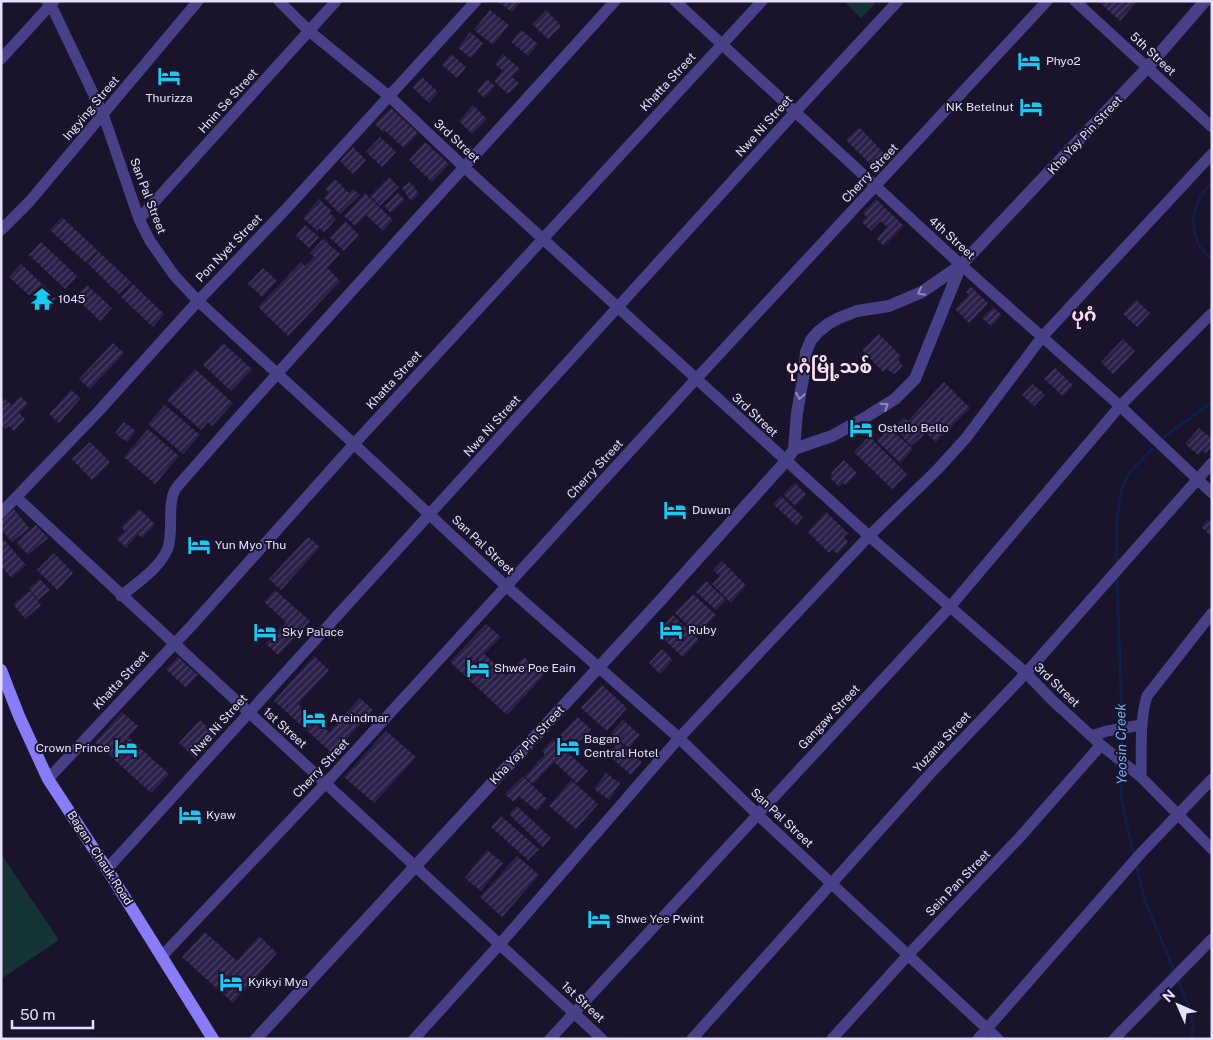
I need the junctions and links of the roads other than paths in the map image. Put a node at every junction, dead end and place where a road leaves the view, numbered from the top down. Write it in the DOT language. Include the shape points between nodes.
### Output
graph roads {
  1 [pos="198,1"];
  2 [pos="279,1"];
  3 [pos="336,1"];
  4 [pos="476,1"];
  5 [pos="615,1"];
  6 [pos="675,1"];
  7 [pos="762,1"];
  8 [pos="898,1"];
  9 [pos="1047,1"];
  10 [pos="1075,1"];
  11 [pos="1205,1"];
  12 [pos="51,2"];
  13 [pos="309,31"];
  14 [pos="722,44"];
  15 [pos="1,59"];
  16 [pos="1147,68"];
  17 [pos="390,97"];
  18 [pos="796,111"];
  19 [pos="103,114"];
  20 [pos="1212,127"];
  21 [pos="1212,154"];
  22 [pos="464,167"];
  23 [pos="876,187"];
  24 [pos="139,219"];
  25 [pos="1,230"];
  26 [pos="544,238"];
  27 [pos="961,264"];
  28 [pos="198,301"];
  29 [pos="618,307"];
  30 [pos="1212,313"];
  31 [pos="1042,337"];
  32 [pos="278,373"];
  33 [pos="696,379"];
  34 [pos="1120,406"];
  35 [pos="354,444"];
  36 [pos="794,449"];
  37 [pos="786,461"];
  38 [pos="1212,463"];
  39 [pos="1197,479"];
  40 [pos="1212,493"];
  41 [pos="16,498"];
  42 [pos="1,513"];
  43 [pos="429,514"];
  44 [pos="868,536"];
  45 [pos="506,586"];
  46 [pos="121,596"];
  47 [pos="949,608"];
  48 [pos="1212,613"];
  49 [pos="173,644"];
  50 [pos="598,668"];
  51 [pos="1,670"];
  52 [pos="1026,673"];
  53 [pos="248,713"];
  54 [pos="1141,726"];
  55 [pos="1091,736"];
  56 [pos="679,738"];
  57 [pos="1101,744"];
  58 [pos="1141,776"];
  59 [pos="48,779"];
  60 [pos="1212,779"];
  61 [pos="326,783"];
  62 [pos="757,814"];
  63 [pos="1178,814"];
  64 [pos="1212,849"];
  65 [pos="416,865"];
  66 [pos="107,869"];
  67 [pos="832,883"];
  68 [pos="1212,940"];
  69 [pos="500,944"];
  70 [pos="908,955"];
  71 [pos="162,956"];
  72 [pos="574,1014"];
  73 [pos="988,1028"];
  74 [pos="213,1039"];
  75 [pos="256,1039"];
  76 [pos="414,1039"];
  77 [pos="550,1039"];
  78 [pos="602,1039"];
  79 [pos="692,1039"];
  80 [pos="832,1039"];
  81 [pos="978,1039"];
  82 [pos="998,1039"];
  83 [pos="1114,1039"];
  1 -- 19 [label="street, Ingying Street"];
  2 -- 13 [label="street, 3rd Street"];
  3 -- 13 [label="street, Hnin Se Street"];
  4 -- 17 [label="street, Pon Nyet Street"];
  5 -- 22 [label="street"];
  6 -- 14 [label="street, 4th Street"];
  7 -- 14 [label="street, Khatta Street"];
  8 -- 18 [label="street, Nwe Ni Street"];
  9 -- 23 [label="street, Cherry Street"];
  10 -- 16 [label="street, 5th Street"];
  11 -- 16 [label="street, Kha Yay Pin Street"];
  12 -- 15 [label="street"];
  12 -- 19 [label="street, San Pal Street"];
  13 -- 17 [label="street, 3rd Street"];
  13 -- 24 [label="street, Hnin Se Street"];
  14 -- 18 [label="street, 4th Street"];
  14 -- 26 [label="street, Khatta Street"];
  16 -- 20 [label="street, 5th Street"];
  16 -- 27 [label="street, Kha Yay Pin Street"];
  17 -- 22 [label="street, 3rd Street"];
  17 -- 28 [label="street, Pon Nyet Street"];
  18 -- 23 [label="street, 4th Street"];
  18 -- 29 [label="street, Nwe Ni Street"];
  19 -- 24 [label="street, San Pal Street"];
  19 -- 25 [label="street, Ingying Street" via="30,201"];
  21 -- 31 [label="street"];
  22 -- 26 [label="street, 3rd Street"];
  22 -- 32 [label="street"];
  23 -- 27 [label="street, 4th Street"];
  23 -- 33 [label="street, Cherry Street"];
  24 -- 28 [label="street, San Pal Street" via="154,248"];
  26 -- 29 [label="street, 3rd Street"];
  26 -- 35 [label="street, Khatta Street"];
  27 -- 31 [label="street, 4th Street"];
  36 -- 27 [label="street, Kha Yay Pin Street, one-way" via="832,436 861,420 895,399 915,379"];
  27 -- 36 [label="street, Kha Yay Pin Street, one-way" via="922,292 889,306 839,318 818,332 806,352"];
  28 -- 32 [label="street, San Pal Street"];
  28 -- 41 [label="street, Pon Nyet Street"];
  29 -- 33 [label="street, 3rd Street"];
  29 -- 43 [label="street, Nwe Ni Street"];
  30 -- 34 [label="street, Gangaw Street"];
  31 -- 34 [label="street, 4th Street"];
  31 -- 44 [label="street" via="966,438"];
  32 -- 35 [label="street, San Pal Street"];
  32 -- 46 [label="street" via="173,492 168,549 148,575"];
  33 -- 37 [label="street, 3rd Street"];
  33 -- 45 [label="street, Cherry Street"];
  34 -- 39 [label="street, 4th Street"];
  34 -- 47 [label="street, Gangaw Street"];
  35 -- 43 [label="street, San Pal Street"];
  35 -- 49 [label="street, Khatta Street"];
  36 -- 37 [label="street, Kha Yay Pin Street"];
  37 -- 44 [label="street, 3rd Street"];
  37 -- 50 [label="street, Kha Yay Pin Street"];
  38 -- 39 [label="street, Yuzana Street"];
  39 -- 40 [label="street, 4th Street"];
  39 -- 52 [label="street, Yuzana Street"];
  41 -- 42 [label="street, Pon Nyet Street"];
  41 -- 46 [label="street, 1st Street"];
  43 -- 45 [label="street, San Pal Street"];
  43 -- 53 [label="street, Nwe Ni Street"];
  44 -- 47 [label="street, 3rd Street"];
  44 -- 56 [label="street"];
  45 -- 50 [label="street, San Pal Street"];
  45 -- 61 [label="street, Cherry Street"];
  46 -- 49 [label="street, 1st Street"];
  47 -- 52 [label="street, 3rd Street"];
  47 -- 62 [label="street, Gangaw Street"];
  48 -- 54 [label="street" via="1147,696"];
  49 -- 53 [label="street, 1st Street"];
  49 -- 59 [label="street, Khatta Street"];
  50 -- 56 [label="street, San Pal Street"];
  50 -- 65 [label="street, Kha Yay Pin Street"];
  51 -- 59 [label="main road, Bagan - Chauk Road"];
  52 -- 55 [label="street, 3rd Street"];
  52 -- 67 [label="street, Yuzana Street"];
  53 -- 61 [label="street, 1st Street"];
  53 -- 66 [label="street, Nwe Ni Street"];
  54 -- 55 [label="street"];
  54 -- 58 [label="street"];
  55 -- 57 [label="street, 3rd Street"];
  56 -- 62 [label="street, San Pal Street"];
  56 -- 69 [label="street"];
  57 -- 58 [label="street, 3rd Street"];
  57 -- 70 [label="street, Sein Pan Street" via="1020,837"];
  58 -- 63 [label="street, 3rd Street"];
  59 -- 66 [label="main road, Bagan - Chauk Road"];
  60 -- 63 [label="street"];
  61 -- 65 [label="street, 1st Street"];
  61 -- 71 [label="street, Cherry Street"];
  62 -- 67 [label="street, San Pal Street"];
  62 -- 72 [label="street, Gangaw Street"];
  63 -- 64 [label="street, 3rd Street"];
  63 -- 73 [label="street"];
  65 -- 69 [label="street, 1st Street"];
  65 -- 75 [label="street, Kha Yay Pin Street"];
  66 -- 71 [label="main road, Bagan - Chauk Road"];
  67 -- 70 [label="street, San Pal Street"];
  67 -- 79 [label="street, Yuzana Street"];
  68 -- 83 [label="street"];
  69 -- 72 [label="street, 1st Street"];
  69 -- 76 [label="street"];
  70 -- 73 [label="street, San Pal Street"];
  70 -- 80 [label="street, Sein Pan Street"];
  71 -- 74 [label="main road, Bagan - Chauk Road"];
  72 -- 77 [label="street, Gangaw Street"];
  72 -- 78 [label="street, 1st Street"];
  73 -- 81 [label="street"];
  73 -- 82 [label="street, San Pal Street"];
}
